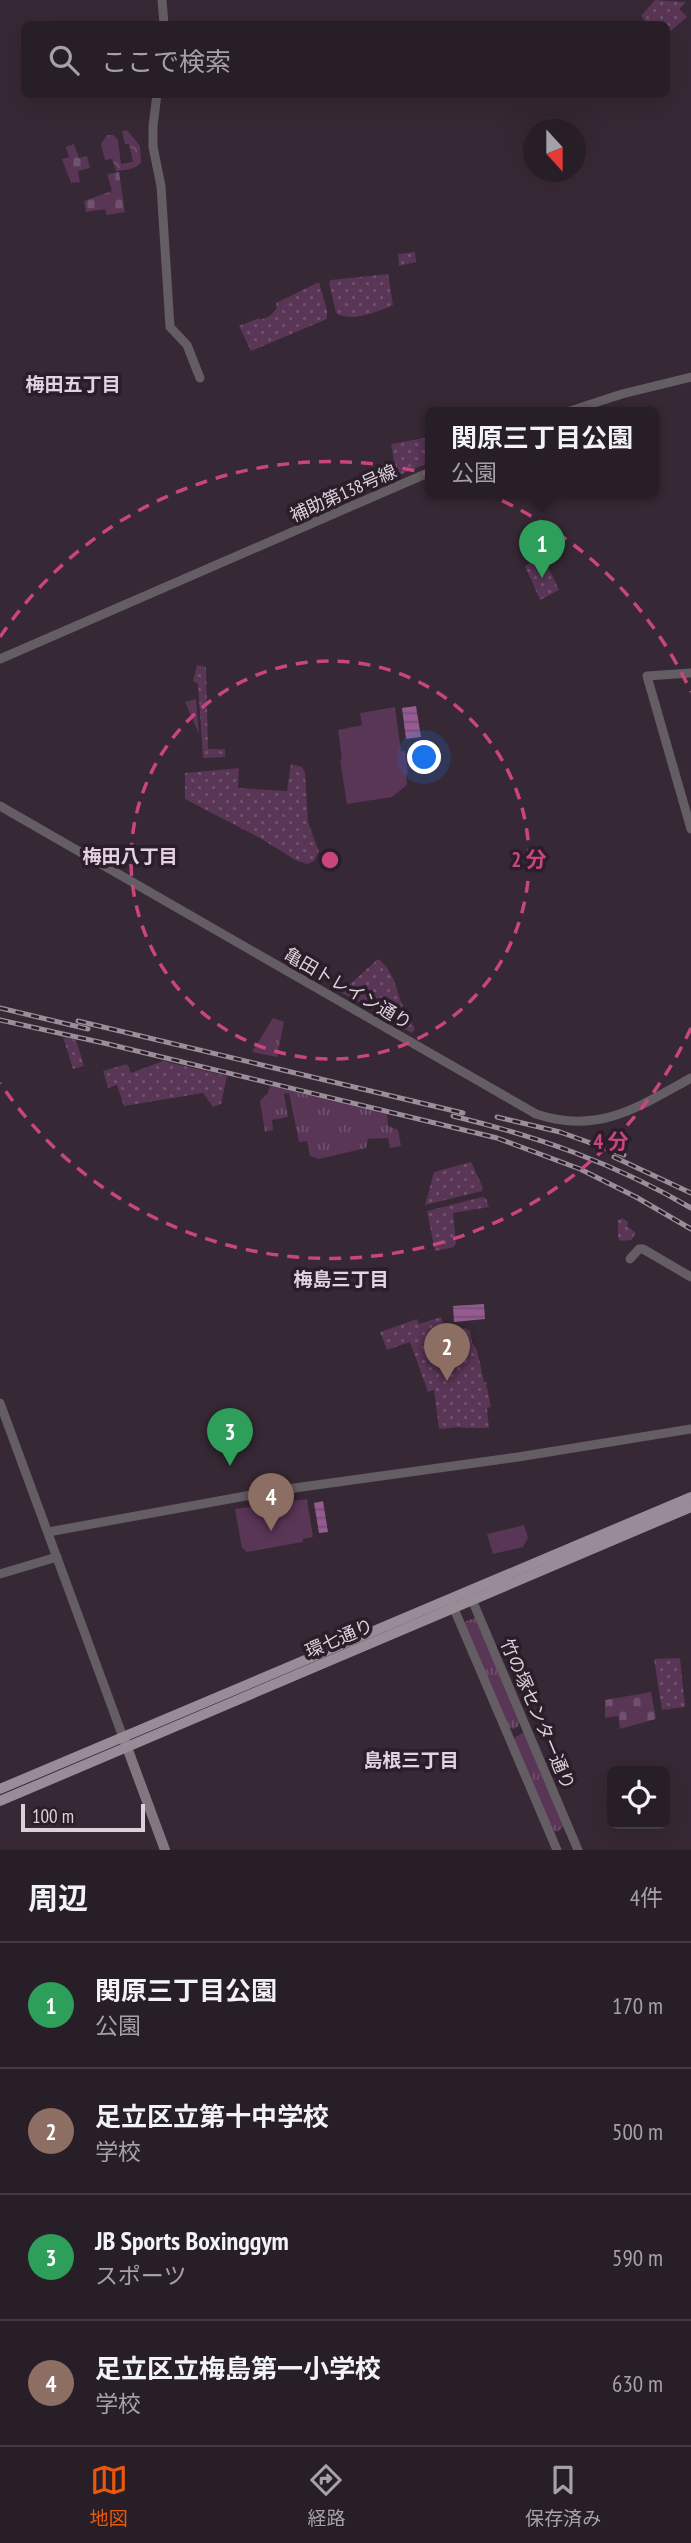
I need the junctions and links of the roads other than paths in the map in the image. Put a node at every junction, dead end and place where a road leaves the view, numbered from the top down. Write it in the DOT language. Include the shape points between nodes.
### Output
graph roads {
  1 [pos="162,0"];
  2 [pos="164,21"];
  3 [pos="156,98"];
  4 [pos="691,377"];
  5 [pos="200,378"];
  6 [pos="578,407"];
  7 [pos="425,474"];
  8 [pos="0,659"];
  9 [pos="691,673"];
  10 [pos="0,806"];
  11 [pos="691,829"];
  12 [pos="691,1077"];
  13 [pos="630,1259"];
  14 [pos="691,1277"];
  15 [pos="0,1403"];
  16 [pos="691,1429"];
  17 [pos="691,1497"];
  18 [pos="691,1507"];
  19 [pos="48,1532"];
  20 [pos="57,1557"];
  21 [pos="0,1574"];
  22 [pos="471,1596"];
  23 [pos="452,1604"];
  24 [pos="125,1742"];
  25 [pos="0,1789"];
  26 [pos="0,1801"];
  27 [pos="165,1850"];
  28 [pos="557,1850"];
  29 [pos="578,1850"];
  1 -- 2 [label="street"];
  3 -- 5 [label="street" via="153,147 161,187 170,327 187,345"];
  4 -- 6 [label="street"];
  7 -- 8 [label="street, 補助第138号線"];
  9 -- 11 [label="street" via="648,676"];
  10 -- 12 [label="street, 亀田トレイン通り" via="536,1114 568,1122 594,1122 632,1110"];
  13 -- 14 [label="street" via="643,1249"];
  15 -- 19 [label="street"];
  16 -- 19 [label="street" via="273,1491"];
  17 -- 22 [label="main road, 環七通り"];
  18 -- 22 [label="main road, 環七通り"];
  19 -- 20 [label="street"];
  20 -- 21 [label="street"];
  20 -- 24 [label="street"];
  22 -- 23 [label="main road, 環七通り"];
  22 -- 29 [label="street, 竹の塚センター通り"];
  23 -- 24 [label="main road, 環七通り"];
  23 -- 28 [label="street, 竹の塚センター通り"];
  24 -- 25 [label="main road, 環七通り"];
  24 -- 26 [label="main road, 環七通り"];
  24 -- 27 [label="main road"];
}
